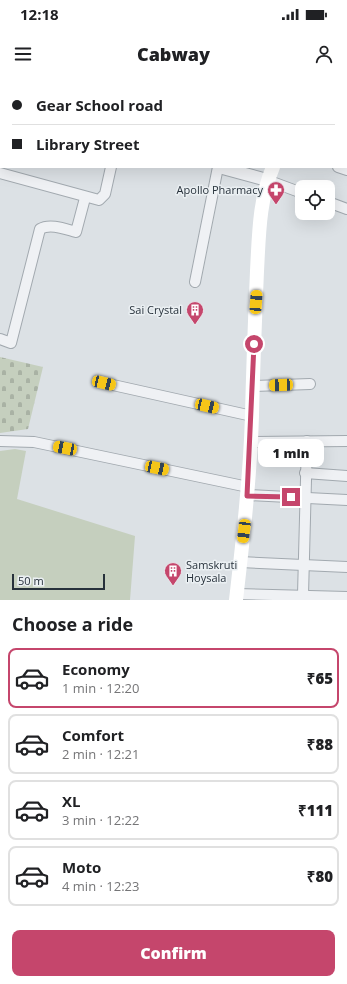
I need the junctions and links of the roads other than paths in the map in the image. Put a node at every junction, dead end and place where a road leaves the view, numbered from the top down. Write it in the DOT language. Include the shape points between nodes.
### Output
graph roads {
  1 [pos="111,168"];
  2 [pos="219,168"];
  3 [pos="223,168"];
  4 [pos="273,168"];
  5 [pos="0,173"];
  6 [pos="267,180"];
  7 [pos="295,190"];
  8 [pos="85,198"];
  9 [pos="335,205"];
  10 [pos="347,209"];
  11 [pos="195,282"];
  12 [pos="0,339"];
  13 [pos="104,383"];
  14 [pos="310,384"];
  15 [pos="252,386"];
  16 [pos="252,416"];
  17 [pos="307,441"];
  18 [pos="347,441"];
  19 [pos="0,442"];
  20 [pos="251,442"];
  21 [pos="305,473"];
  22 [pos="347,476"];
  23 [pos="248,491"];
  24 [pos="305,498"];
  25 [pos="347,500"];
  26 [pos="240,562"];
  27 [pos="304,566"];
  28 [pos="347,567"];
  29 [pos="304,595"];
  30 [pos="236,597"];
  31 [pos="347,598"];
  1 -- 8 [label="street" via="105,194 99,200"];
  2 -- 11 [label="street"];
  3 -- 6 [label="street"];
  4 -- 6 [label="main road"];
  5 -- 8 [label="street"];
  6 -- 7 [label="street"];
  6 -- 15 [label="main road" via="261,207"];
  8 -- 12 [label="street" via="76,232 51,226 40,229 11,342"];
  9 -- 10 [label="street"];
  13 -- 16 [label="street"];
  14 -- 15 [label="street"];
  15 -- 16 [label="main road"];
  16 -- 20 [label="main road"];
  17 -- 18 [label="street"];
  17 -- 20 [label="street"];
  17 -- 21 [label="street"];
  19 -- 23 [label="street" via="34,442"];
  20 -- 23 [label="main road"];
  21 -- 22 [label="street"];
  21 -- 24 [label="street"];
  23 -- 24 [label="street"];
  23 -- 26 [label="main road"];
  24 -- 25 [label="street"];
  24 -- 27 [label="street"];
  26 -- 27 [label="street"];
  26 -- 30 [label="main road"];
  27 -- 28 [label="street"];
  27 -- 29 [label="street"];
  29 -- 30 [label="street"];
  29 -- 31 [label="street"];
}
